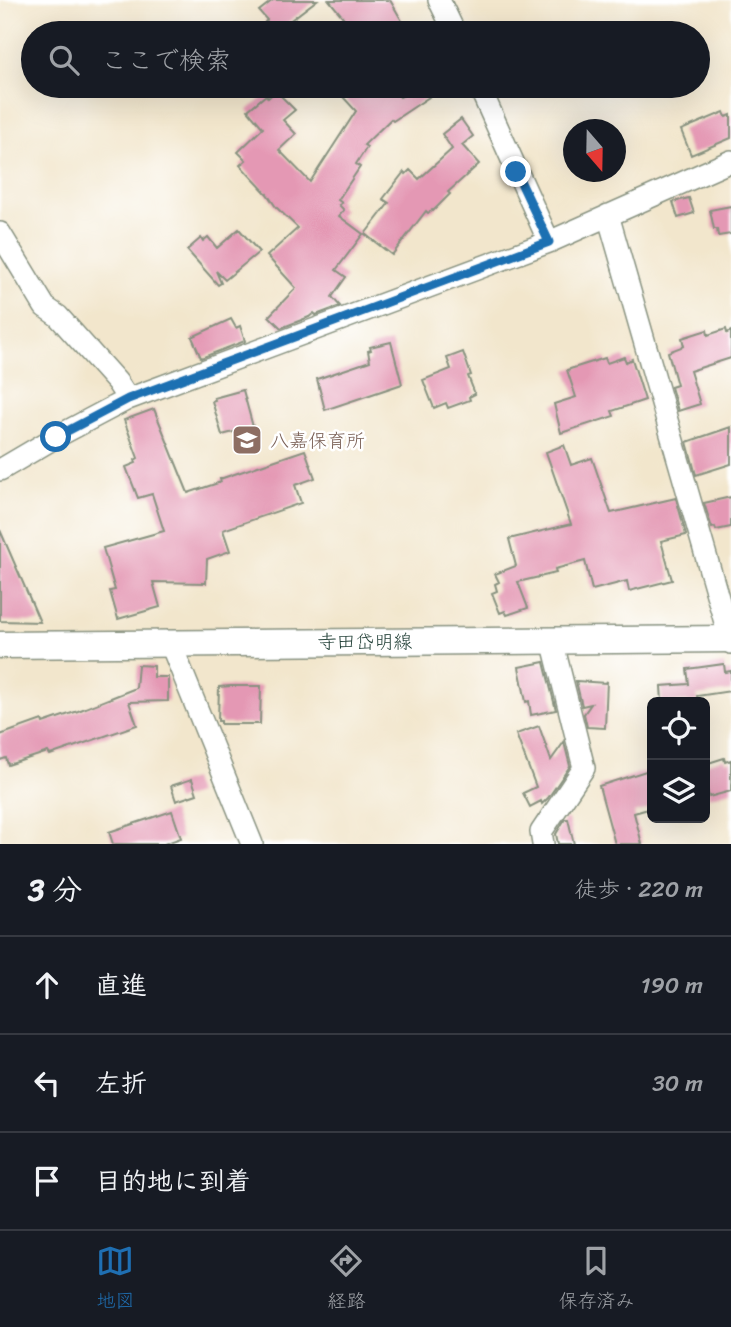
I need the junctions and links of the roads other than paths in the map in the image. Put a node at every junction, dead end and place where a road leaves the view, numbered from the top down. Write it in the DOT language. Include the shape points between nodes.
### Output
graph roads {
  1 [pos="439,0"];
  2 [pos="449,21"];
  3 [pos="485,98"];
  4 [pos="731,161"];
  5 [pos="608,215"];
  6 [pos="0,233"];
  7 [pos="549,242"];
  8 [pos="128,399"];
  9 [pos="0,470"];
  10 [pos="552,640"];
  11 [pos="730,640"];
  12 [pos="170,642"];
  13 [pos="0,645"];
  14 [pos="252,844"];
  15 [pos="543,844"];
  1 -- 2 [label="street"];
  3 -- 7 [label="street"];
  4 -- 5 [label="street"];
  5 -- 7 [label="street"];
  5 -- 11 [label="street"];
  6 -- 8 [label="street" via="45,307 58,316"];
  7 -- 8 [label="street"];
  8 -- 9 [label="street"];
  10 -- 11 [label="main road, 寺田岱明線"];
  10 -- 12 [label="main road, 寺田岱明線"];
  10 -- 15 [label="street" via="584,768 541,832"];
  12 -- 13 [label="main road, 寺田岱明線"];
  12 -- 14 [label="street"];
}
